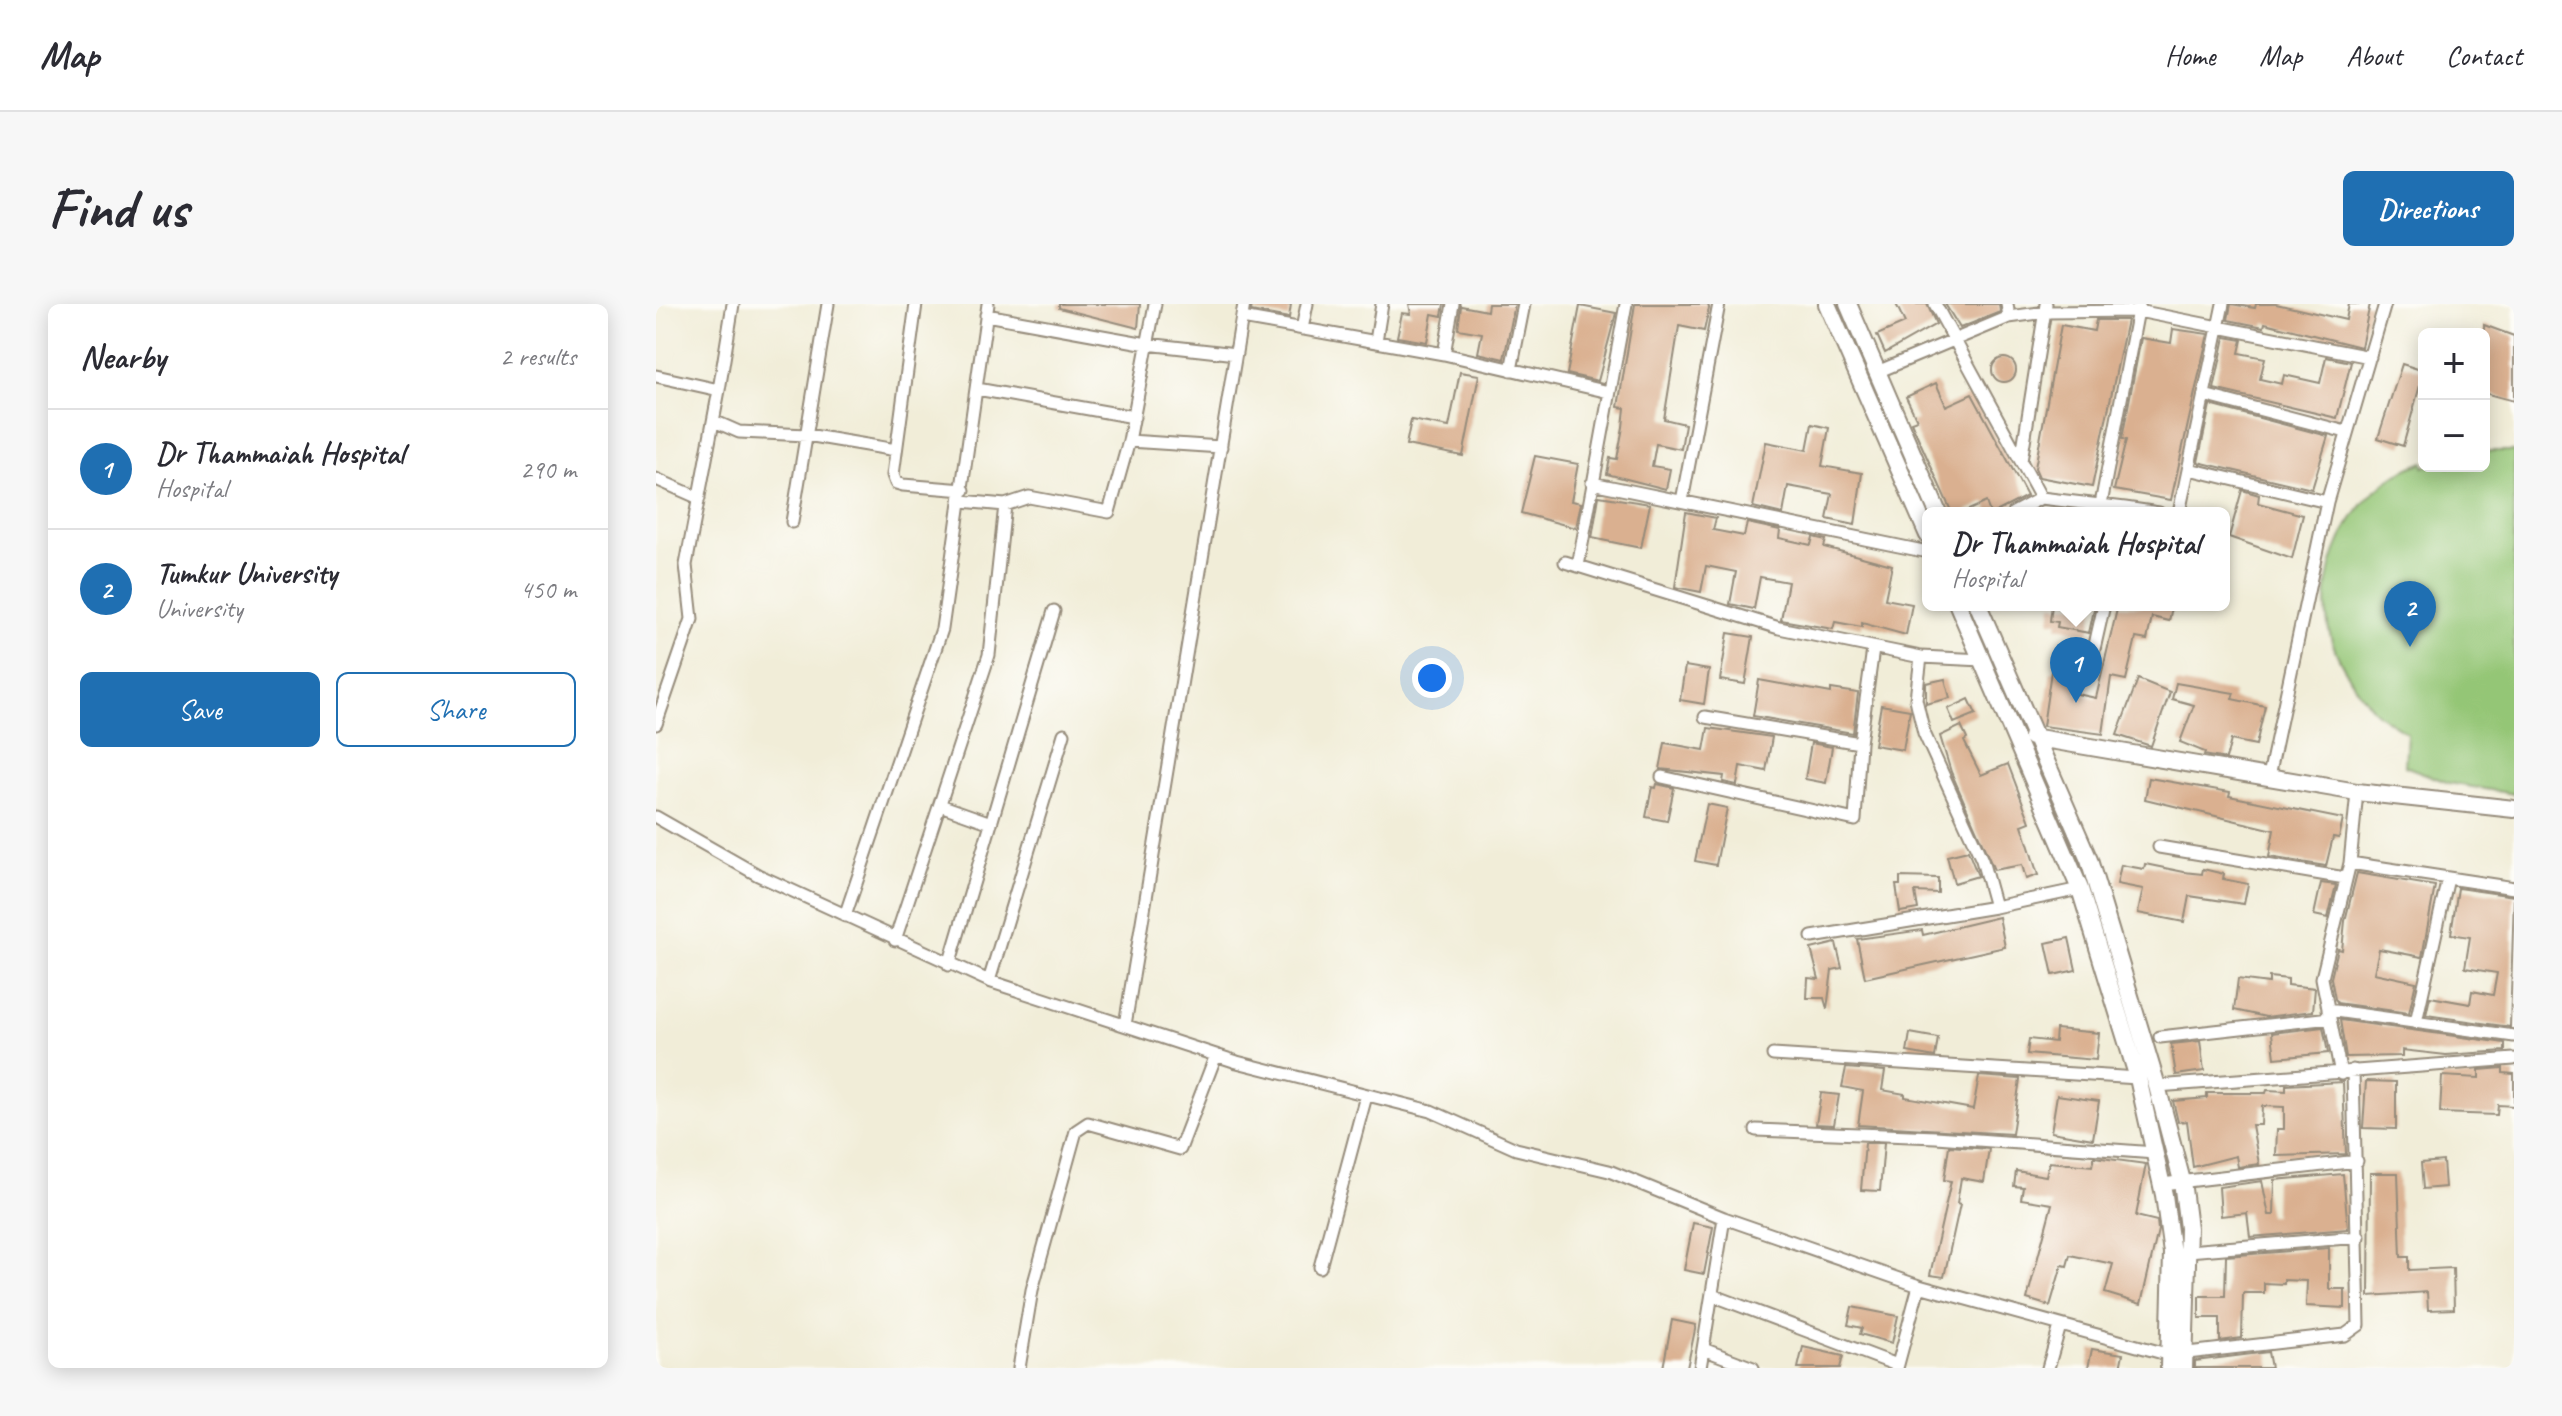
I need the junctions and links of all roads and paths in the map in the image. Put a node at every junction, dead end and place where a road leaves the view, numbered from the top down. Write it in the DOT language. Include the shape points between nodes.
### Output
graph roads {
  1 [pos="733,304"];
  2 [pos="828,304"];
  3 [pos="916,304"];
  4 [pos="1155,304"];
  5 [pos="1244,304"];
  6 [pos="1307,304"];
  7 [pos="1382,304"];
  8 [pos="1453,304"];
  9 [pos="1524,304"];
  10 [pos="1626,304"];
  11 [pos="1719,304"];
  12 [pos="1827,304"];
  13 [pos="1848,304"];
  14 [pos="1935,304"];
  15 [pos="2223,304"];
  16 [pos="2385,304"];
  17 [pos="2046,308"];
  18 [pos="2139,308"];
  19 [pos="987,310"];
  20 [pos="2008,310"];
  21 [pos="1242,318"];
  22 [pos="2218,327"];
  23 [pos="1302,329"];
  24 [pos="1955,340"];
  25 [pos="1376,341"];
  26 [pos="1147,344"];
  27 [pos="1236,354"];
  28 [pos="1444,354"];
  29 [pos="2370,357"];
  30 [pos="1511,370"];
  31 [pos="1877,372"];
  32 [pos="656,376"];
  33 [pos="977,389"];
  34 [pos="719,390"];
  35 [pos="1609,392"];
  36 [pos="2204,395"];
  37 [pos="1134,417"];
  38 [pos="714,421"];
  39 [pos="2346,432"];
  40 [pos="807,435"];
  41 [pos="1129,441"];
  42 [pos="1221,447"];
  43 [pos="896,450"];
  44 [pos="2021,461"];
  45 [pos="2189,469"];
  46 [pos="656,479"];
  47 [pos="1592,483"];
  48 [pos="963,495"];
  49 [pos="699,498"];
  50 [pos="2041,498"];
  51 [pos="1682,501"];
  52 [pos="2327,502"];
  53 [pos="2101,504"];
  54 [pos="1005,505"];
  55 [pos="1935,507"];
  56 [pos="2024,507"];
  57 [pos="2113,507"];
  58 [pos="2180,507"];
  59 [pos="1922,521"];
  60 [pos="792,522"];
  61 [pos="1922,551"];
  62 [pos="1565,562"];
  63 [pos="1578,566"];
  64 [pos="1054,611"];
  65 [pos="1961,611"];
  66 [pos="1981,611"];
  67 [pos="2103,611"];
  68 [pos="1873,649"];
  69 [pos="1921,657"];
  70 [pos="1983,660"];
  71 [pos="2090,667"];
  72 [pos="1705,717"];
  73 [pos="656,724"];
  74 [pos="1064,734"];
  75 [pos="2014,735"];
  76 [pos="2037,737"];
  77 [pos="1860,743"];
  78 [pos="2269,776"];
  79 [pos="1662,777"];
  80 [pos="2357,792"];
  81 [pos="940,805"];
  82 [pos="2514,809"];
  83 [pos="656,817"];
  84 [pos="991,823"];
  85 [pos="2159,847"];
  86 [pos="2350,863"];
  87 [pos="2345,878"];
  88 [pos="2448,878"];
  89 [pos="2514,888"];
  90 [pos="2080,889"];
  91 [pos="1995,907"];
  92 [pos="845,916"];
  93 [pos="1812,937"];
  94 [pos="895,940"];
  95 [pos="949,965"];
  96 [pos="989,981"];
  97 [pos="2329,1014"];
  98 [pos="2416,1022"];
  99 [pos="1125,1025"];
  100 [pos="2514,1036"];
  101 [pos="2160,1037"];
  102 [pos="1216,1055"];
  103 [pos="1773,1055"];
  104 [pos="2514,1059"];
  105 [pos="2347,1072"];
  106 [pos="2138,1078"];
  107 [pos="2157,1086"];
  108 [pos="1366,1096"];
  109 [pos="1756,1130"];
  110 [pos="2155,1153"];
  111 [pos="2357,1161"];
  112 [pos="2182,1181"];
  113 [pos="2162,1184"];
  114 [pos="1724,1218"];
  115 [pos="2359,1237"];
  116 [pos="2188,1251"];
  117 [pos="1320,1267"];
  118 [pos="1919,1286"];
  119 [pos="1712,1295"];
  120 [pos="2060,1326"];
  121 [pos="1703,1349"];
  122 [pos="2177,1362"];
  123 [pos="1897,1366"];
  124 [pos="1019,1368"];
  125 [pos="1700,1368"];
  126 [pos="1753,1368"];
  127 [pos="2048,1368"];
  1 -- 34 [label="street"];
  2 -- 40 [label="street"];
  3 -- 43 [label="street"];
  4 -- 26 [label="street"];
  5 -- 21 [label="street"];
  6 -- 23 [label="street"];
  7 -- 25 [label="street"];
  8 -- 28 [label="street"];
  9 -- 30 [label="street"];
  10 -- 35 [label="street"];
  11 -- 51 [label="street"];
  12 -- 59 [label="main road"];
  13 -- 31 [label="main road"];
  14 -- 24 [label="street"];
  15 -- 22 [label="street"];
  16 -- 29 [label="street"];
  17 -- 18 [label="street"];
  17 -- 20 [label="street"];
  17 -- 44 [label="street"];
  18 -- 22 [label="street"];
  18 -- 53 [label="street"];
  19 -- 26 [label="street"];
  19 -- 33 [label="street"];
  20 -- 24 [label="street"];
  21 -- 23 [label="street"];
  21 -- 27 [label="street"];
  22 -- 29 [label="street"];
  22 -- 36 [label="street"];
  23 -- 25 [label="street"];
  24 -- 31 [label="street"];
  24 -- 44 [label="street"];
  25 -- 28 [label="street"];
  26 -- 27 [label="street"];
  26 -- 37 [label="street"];
  27 -- 42 [label="street"];
  28 -- 30 [label="street"];
  29 -- 39 [label="street"];
  30 -- 35 [label="street"];
  31 -- 55 [label="main road"];
  32 -- 34 [label="street"];
  33 -- 37 [label="street"];
  33 -- 48 [label="street"];
  34 -- 38 [label="street"];
  35 -- 47 [label="street"];
  36 -- 39 [label="street"];
  36 -- 45 [label="street"];
  37 -- 41 [label="street"];
  38 -- 40 [label="street" via="739,432"];
  38 -- 49 [label="street"];
  39 -- 52 [label="street"];
  40 -- 43 [label="street"];
  40 -- 60 [label="street"];
  41 -- 42 [label="street"];
  41 -- 54 [label="street" via="1109,512 1029,497"];
  42 -- 99 [label="street"];
  43 -- 48 [label="street" via="896,483"];
  44 -- 50 [label="street"];
  45 -- 52 [label="street"];
  45 -- 58 [label="street"];
  46 -- 49 [label="street"];
  47 -- 51 [label="street"];
  47 -- 63 [label="street"];
  48 -- 54 [label="street"];
  48 -- 92 [label="street" via="936,654"];
  49 -- 73 [label="street" via="685,574 692,619"];
  50 -- 53 [label="street"];
  50 -- 56 [label="street"];
  51 -- 61 [label="street"];
  52 -- 78 [label="street"];
  53 -- 57 [label="street"];
  54 -- 81 [label="street" via="994,635"];
  62 -- 63 [label="street"];
  63 -- 68 [label="street" via="1779,628"];
  64 -- 84 [label="street"];
  65 -- 70 [label="main road"];
  66 -- 76 [label="main road"];
  67 -- 71 [label="street"];
  68 -- 69 [label="street"];
  68 -- 77 [label="street"];
  69 -- 70 [label="street"];
  69 -- 91 [label="street" via="1916,699 1924,733 1982,860"];
  70 -- 75 [label="main road"];
  72 -- 77 [label="street"];
  74 -- 96 [label="street"];
  75 -- 76 [label="main road"];
  75 -- 90 [label="main road"];
  76 -- 78 [label="main road"];
  76 -- 107 [label="main road" via="2089,860"];
  77 -- 79 [label="street" via="1855,820"];
  78 -- 80 [label="main road"];
  80 -- 82 [label="main road"];
  80 -- 86 [label="street"];
  81 -- 84 [label="street"];
  81 -- 94 [label="street"];
  83 -- 92 [label="street" via="758,875"];
  84 -- 95 [label="street"];
  85 -- 87 [label="street"];
  86 -- 87 [label="street"];
  86 -- 88 [label="street"];
  87 -- 97 [label="street" via="2322,978"];
  88 -- 89 [label="street"];
  88 -- 98 [label="street"];
  90 -- 91 [label="street"];
  90 -- 106 [label="main road"];
  91 -- 93 [label="street"];
  92 -- 94 [label="street"];
  94 -- 95 [label="street"];
  95 -- 96 [label="street"];
  96 -- 99 [label="street"];
  97 -- 98 [label="street"];
  97 -- 101 [label="street"];
  97 -- 105 [label="street"];
  98 -- 100 [label="street"];
  99 -- 102 [label="street"];
  102 -- 108 [label="street"];
  102 -- 124 [label="street" via="1180,1149 1088,1123 1076,1131 1032,1290"];
  103 -- 106 [label="street"];
  104 -- 105 [label="street"];
  105 -- 107 [label="street"];
  105 -- 111 [label="street"];
  106 -- 110 [label="main road"];
  107 -- 112 [label="main road"];
  108 -- 114 [label="street" via="1431,1111 1516,1149 1619,1175"];
  108 -- 117 [label="street"];
  109 -- 110 [label="street"];
  110 -- 113 [label="main road"];
  111 -- 112 [label="street"];
  111 -- 115 [label="street"];
  112 -- 113 [label="street"];
  112 -- 116 [label="main road"];
  113 -- 122 [label="main road" via="2172,1253"];
  114 -- 118 [label="street"];
  114 -- 119 [label="street"];
  115 -- 116 [label="street"];
  115 -- 122 [label="street" via="2362,1314 2359,1325 2345,1335"];
  116 -- 122 [label="main road"];
  118 -- 120 [label="street"];
  118 -- 123 [label="street"];
  119 -- 121 [label="street"];
  119 -- 123 [label="street"];
  120 -- 122 [label="street"];
  120 -- 127 [label="street"];
  121 -- 125 [label="street"];
  121 -- 126 [label="street"];
}
